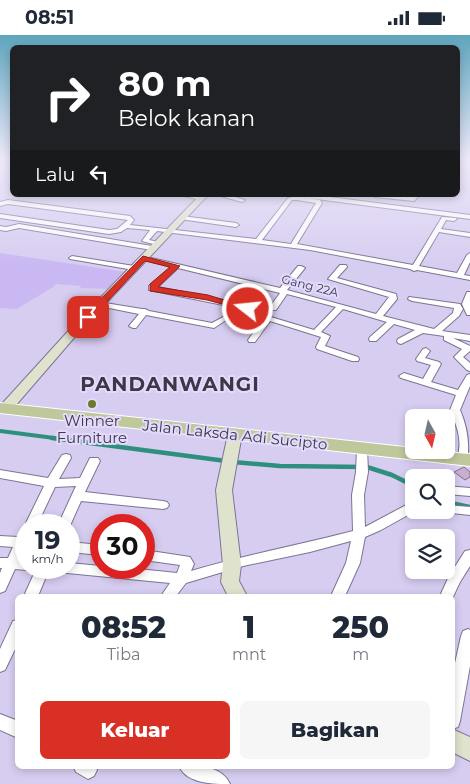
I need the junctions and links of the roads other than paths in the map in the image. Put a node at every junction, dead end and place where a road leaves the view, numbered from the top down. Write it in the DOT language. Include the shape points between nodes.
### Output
graph roads {
  1 [pos="201,197"];
  2 [pos="229,197"];
  3 [pos="317,197"];
  4 [pos="394,197"];
  5 [pos="416,197"];
  6 [pos="242,200"];
  7 [pos="0,204"];
  8 [pos="48,207"];
  9 [pos="0,216"];
  10 [pos="470,217"];
  11 [pos="182,218"];
  12 [pos="28,220"];
  13 [pos="470,222"];
  14 [pos="236,225"];
  15 [pos="126,226"];
  16 [pos="0,228"];
  17 [pos="155,229"];
  18 [pos="170,230"];
  19 [pos="437,231"];
  20 [pos="470,235"];
  21 [pos="258,241"];
  22 [pos="293,245"];
  23 [pos="155,246"];
  24 [pos="470,255"];
  25 [pos="72,258"];
  26 [pos="143,258"];
  27 [pos="176,266"];
  28 [pos="343,267"];
  29 [pos="134,268"];
  30 [pos="301,268"];
  31 [pos="414,269"];
  32 [pos="459,277"];
  33 [pos="470,278"];
  34 [pos="284,292"];
  35 [pos="470,294"];
  36 [pos="242,295"];
  37 [pos="412,299"];
  38 [pos="102,303"];
  39 [pos="234,304"];
  40 [pos="341,306"];
  41 [pos="273,307"];
  42 [pos="145,311"];
  43 [pos="470,313"];
  44 [pos="377,317"];
  45 [pos="268,318"];
  46 [pos="392,322"];
  47 [pos="133,326"];
  48 [pos="422,330"];
  49 [pos="315,333"];
  50 [pos="436,334"];
  51 [pos="470,338"];
  52 [pos="374,339"];
  53 [pos="252,340"];
  54 [pos="401,341"];
  55 [pos="426,351"];
  56 [pos="355,359"];
  57 [pos="470,368"];
  58 [pos="404,377"];
  59 [pos="470,377"];
  60 [pos="426,383"];
  61 [pos="462,394"];
  62 [pos="3,409"];
  63 [pos="235,434"];
  64 [pos="405,455"];
  65 [pos="66,458"];
  66 [pos="467,459"];
  67 [pos="362,460"];
  68 [pos="94,461"];
  69 [pos="0,474"];
  70 [pos="84,481"];
  71 [pos="51,483"];
  72 [pos="455,490"];
  73 [pos="470,493"];
  74 [pos="79,496"];
  75 [pos="163,505"];
  76 [pos="455,510"];
  77 [pos="405,511"];
  78 [pos="470,511"];
  79 [pos="36,514"];
  80 [pos="70,514"];
  81 [pos="359,534"];
  82 [pos="15,540"];
  83 [pos="0,541"];
  84 [pos="15,552"];
  85 [pos="470,555"];
  86 [pos="155,557"];
  87 [pos="6,563"];
  88 [pos="232,565"];
  89 [pos="80,569"];
  90 [pos="39,579"];
  91 [pos="181,579"];
  92 [pos="0,587"];
  93 [pos="32,594"];
  94 [pos="170,594"];
  95 [pos="237,594"];
  96 [pos="339,594"];
  97 [pos="448,594"];
  98 [pos="15,632"];
  99 [pos="468,636"];
  100 [pos="0,665"];
  101 [pos="455,705"];
  102 [pos="0,721"];
  103 [pos="15,728"];
  104 [pos="455,742"];
  105 [pos="470,749"];
  106 [pos="194,769"];
  107 [pos="221,784"];
  1 -- 11 [label="street"];
  2 -- 6 [label="street"];
  3 -- 10 [label="street"];
  4 -- 5 [label="street"];
  7 -- 8 [label="street"];
  8 -- 12 [label="street"];
  8 -- 15 [label="street" via="131,219"];
  9 -- 12 [label="street"];
  11 -- 14 [label="street"];
  11 -- 18 [label="street"];
  12 -- 15 [label="street" via="112,232"];
  13 -- 19 [label="street" via="446,218"];
  15 -- 17 [label="street"];
  16 -- 23 [label="street" via="20,226"];
  17 -- 18 [label="street"];
  17 -- 23 [label="street" via="145,241"];
  18 -- 21 [label="street"];
  18 -- 23 [label="street"];
  19 -- 20 [label="street"];
  19 -- 31 [label="street"];
  21 -- 22 [label="street"];
  21 -- 22 [label="street" via="290,199 318,201"];
  22 -- 31 [label="street"];
  23 -- 26 [label="street"];
  24 -- 32 [label="street"];
  25 -- 29 [label="street"];
  26 -- 27 [label="street, Gang 22A"];
  26 -- 29 [label="street"];
  27 -- 34 [label="street, Gang 22A"];
  27 -- 39 [label="street" via="152,288"];
  28 -- 44 [label="street" via="332,279 393,296"];
  29 -- 38 [label="street"];
  30 -- 34 [label="street"];
  31 -- 32 [label="street"];
  32 -- 33 [label="street"];
  34 -- 40 [label="street, Gang 22A"];
  34 -- 41 [label="street"];
  35 -- 43 [label="street" via="466,303"];
  36 -- 39 [label="street"];
  37 -- 50 [label="street" via="460,309"];
  38 -- 42 [label="street"];
  38 -- 62 [label="street"];
  39 -- 42 [label="street" via="214,325"];
  39 -- 45 [label="street" via="248,308 248,313"];
  40 -- 44 [label="street, Gang 22A"];
  40 -- 49 [label="street"];
  42 -- 47 [label="street"];
  44 -- 46 [label="street, Gang 22A"];
  45 -- 49 [label="street"];
  45 -- 53 [label="street"];
  46 -- 48 [label="street, Gang 22A"];
  46 -- 52 [label="street"];
  48 -- 50 [label="street, Gang 22A"];
  48 -- 54 [label="street"];
  49 -- 56 [label="street" via="326,336 320,347"];
  50 -- 51 [label="street, Gang 22A"];
  50 -- 57 [label="street" via="468,348 458,357"];
  55 -- 60 [label="street" via="420,359 436,364"];
  58 -- 60 [label="street"];
  59 -- 61 [label="street"];
  60 -- 61 [label="street"];
  61 -- 66 [label="street" via="455,410 464,431"];
  62 -- 63 [label="main road, Jalan Laksda Adi Sucipto"];
  63 -- 67 [label="main road, Jalan Laksda Adi Sucipto"];
  63 -- 88 [label="street" via="224,490"];
  64 -- 67 [label="main road, Jalan Laksda Adi Sucipto"];
  65 -- 71 [label="street"];
  67 -- 81 [label="street" via="358,495"];
  68 -- 70 [label="street"];
  69 -- 71 [label="street"];
  70 -- 71 [label="street"];
  70 -- 74 [label="street"];
  71 -- 79 [label="street"];
  72 -- 73 [label="street"];
  74 -- 75 [label="street"];
  74 -- 80 [label="street"];
  76 -- 78 [label="street"];
  77 -- 81 [label="street"];
  81 -- 88 [label="street"];
  81 -- 96 [label="street" via="353,563"];
  82 -- 83 [label="street"];
  84 -- 87 [label="street"];
  85 -- 97 [label="street"];
  86 -- 91 [label="street" via="185,561 187,564"];
  87 -- 92 [label="street"];
  88 -- 91 [label="street"];
  88 -- 95 [label="street" via="230,582"];
  89 -- 91 [label="street"];
  90 -- 93 [label="street"];
  91 -- 94 [label="street"];
  98 -- 100 [label="street"];
  99 -- 101 [label="street"];
  102 -- 103 [label="street"];
  104 -- 105 [label="street"];
  106 -- 107 [label="street"];
}
